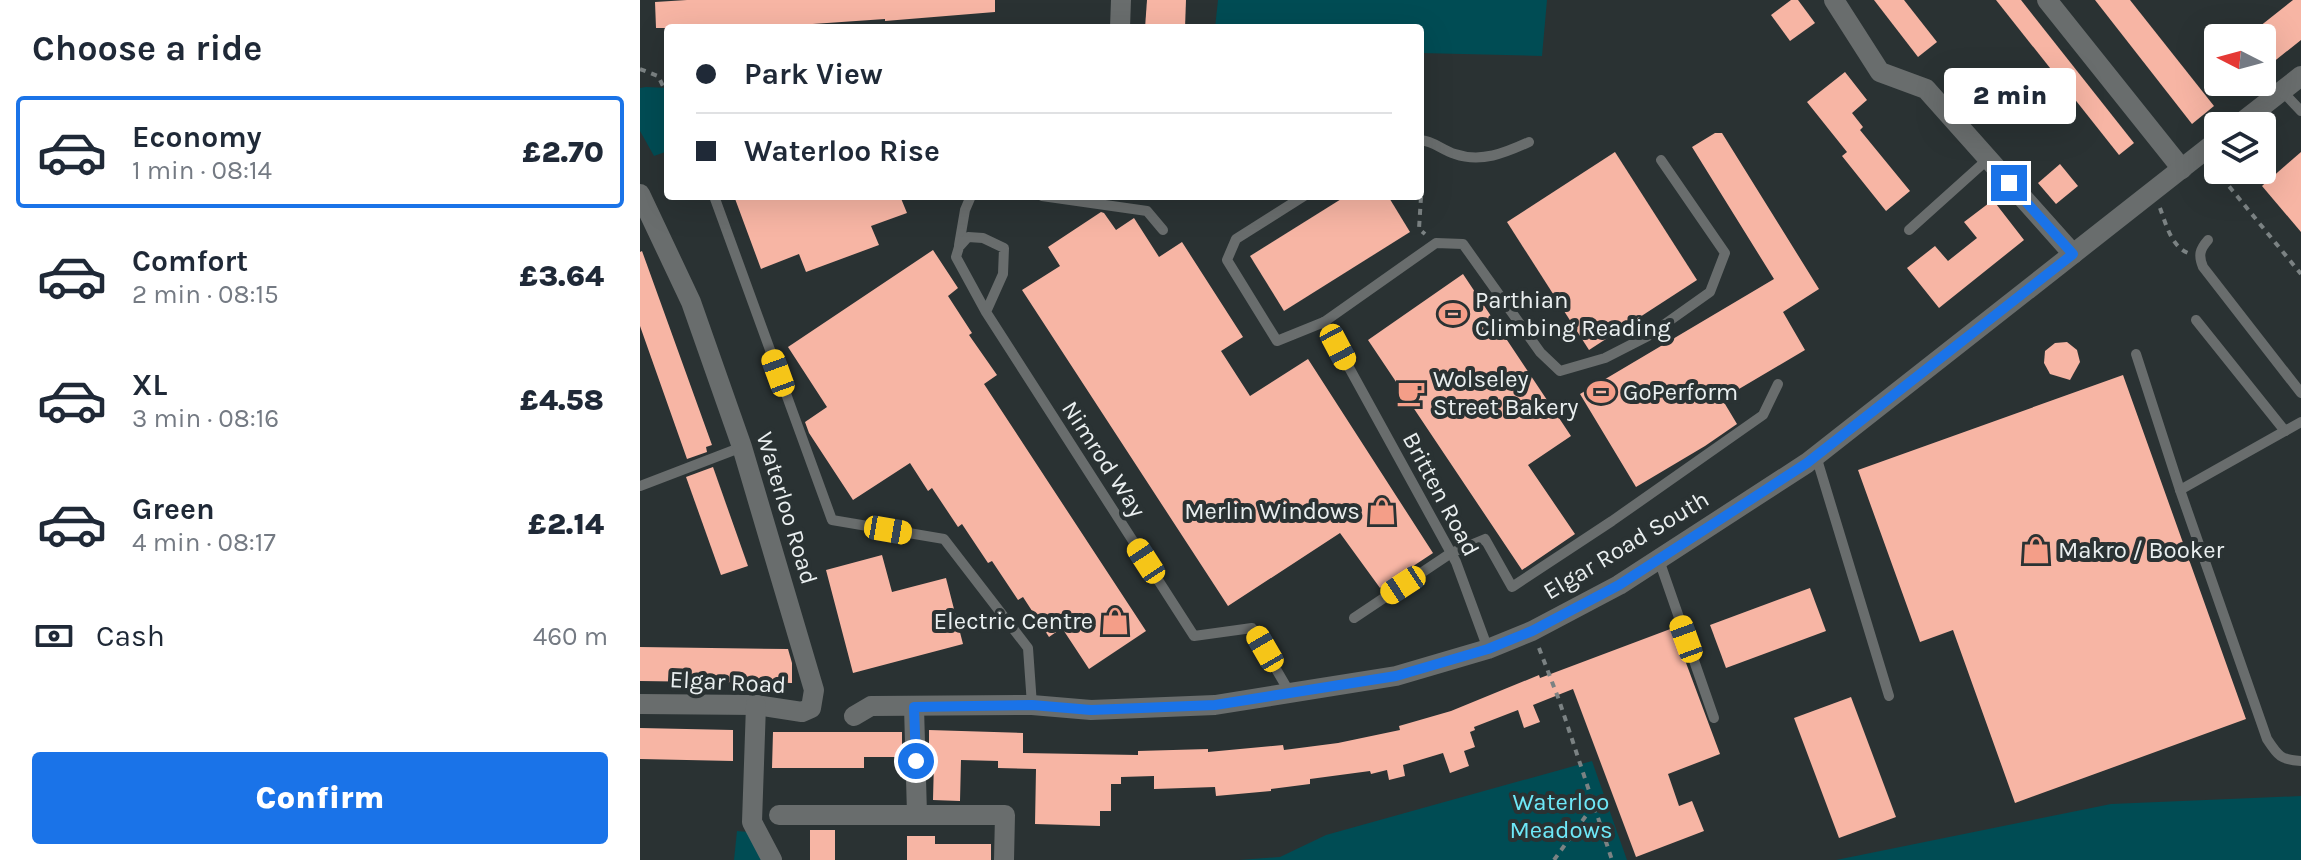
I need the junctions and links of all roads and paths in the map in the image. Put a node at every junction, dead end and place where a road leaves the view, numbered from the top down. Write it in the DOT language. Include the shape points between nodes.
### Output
graph roads {
  1 [pos="1121,0"];
  2 [pos="1834,0"];
  3 [pos="2049,1"];
  4 [pos="1120,24"];
  5 [pos="640,69"];
  6 [pos="2301,76"];
  7 [pos="664,88"];
  8 [pos="2282,91"];
  9 [pos="2301,111"];
  10 [pos="2255,112"];
  11 [pos="1424,141"];
  12 [pos="1529,142"];
  13 [pos="2204,152"];
  14 [pos="1988,159"];
  15 [pos="1661,160"];
  16 [pos="2182,169"];
  17 [pos="2237,184"];
  18 [pos="2154,190"];
  19 [pos="640,194"];
  20 [pos="715,200"];
  21 [pos="969,200"];
  22 [pos="1070,200"];
  23 [pos="1298,200"];
  24 [pos="1421,200"];
  25 [pos="1163,230"];
  26 [pos="1909,230"];
  27 [pos="2208,240"];
  28 [pos="1436,243"];
  29 [pos="959,247"];
  30 [pos="2073,254"];
  31 [pos="2200,254"];
  32 [pos="2301,274"];
  33 [pos="986,312"];
  34 [pos="2196,320"];
  35 [pos="1324,322"];
  36 [pos="2136,354"];
  37 [pos="1778,384"];
  38 [pos="2301,393"];
  39 [pos="2301,422"];
  40 [pos="2285,431"];
  41 [pos="742,447"];
  42 [pos="1816,456"];
  43 [pos="640,486"];
  44 [pos="2180,490"];
  45 [pos="1451,553"];
  46 [pos="1659,560"];
  47 [pos="1354,618"];
  48 [pos="1532,631"];
  49 [pos="1488,649"];
  50 [pos="1290,693"];
  51 [pos="1889,696"];
  52 [pos="640,704"];
  53 [pos="756,705"];
  54 [pos="1032,705"];
  55 [pos="914,707"];
  56 [pos="811,708"];
  57 [pos="854,716"];
  58 [pos="1714,718"];
  59 [pos="2301,761"];
  60 [pos="1593,806"];
  61 [pos="917,814"];
  62 [pos="779,815"];
  63 [pos="772,860"];
  64 [pos="1004,860"];
  65 [pos="1554,860"];
  66 [pos="1612,860"];
  1 -- 4 [label="street"];
  2 -- 14 [label="street" via="1880,72 1926,89"];
  3 -- 16 [label="street"];
  5 -- 7 [label="path" via="658,76"];
  6 -- 8 [label="street"];
  8 -- 9 [label="lane"];
  8 -- 10 [label="street"];
  11 -- 12 [label="lane" via="1454,154 1480,157 1501,155"];
  13 -- 16 [label="street, Elgar Road South"];
  14 -- 26 [label="lane"];
  14 -- 30 [label="street"];
  15 -- 28 [label="lane" via="1725,253 1710,292 1648,336 1605,358 1560,371 1540,352 1463,244"];
  16 -- 18 [label="street, Elgar Road South"];
  17 -- 32 [label="path"];
  18 -- 30 [label="street, Elgar Road South"];
  18 -- 31 [label="path" via="2176,245"];
  19 -- 41 [label="street, Waterloo Road" via="691,302"];
  20 -- 54 [label="lane" via="832,520 944,539 1028,648"];
  21 -- 29 [label="lane"];
  22 -- 25 [label="lane" via="1147,211"];
  23 -- 35 [label="lane" via="1236,239 1227,260 1277,341"];
  24 -- 28 [label="path" via="1419,229"];
  27 -- 31 [label="lane"];
  28 -- 35 [label="lane"];
  29 -- 33 [label="lane, Nimrod Way" via="956,257"];
  29 -- 33 [label="lane" via="968,237 1004,248 1003,274"];
  30 -- 42 [label="street, Elgar Road South"];
  31 -- 38 [label="lane" via="2203,267"];
  33 -- 50 [label="lane, Nimrod Way" via="1194,636 1252,628"];
  34 -- 40 [label="lane"];
  35 -- 45 [label="lane, Britten Road"];
  36 -- 44 [label="lane"];
  37 -- 45 [label="lane" via="1763,415 1512,587 1485,539"];
  39 -- 40 [label="lane"];
  40 -- 44 [label="lane"];
  41 -- 43 [label="lane"];
  41 -- 56 [label="street, Waterloo Road" via="810,674"];
  42 -- 46 [label="street, Elgar Road South"];
  42 -- 51 [label="lane"];
  44 -- 59 [label="lane" via="2267,739 2277,754"];
  45 -- 47 [label="lane"];
  45 -- 49 [label="lane, Britten Road"];
  46 -- 48 [label="street, Elgar Road South"];
  46 -- 58 [label="lane"];
  48 -- 49 [label="street, Elgar Road South"];
  48 -- 60 [label="path"];
  49 -- 50 [label="street, Elgar Road South" via="1396,676"];
  50 -- 54 [label="street, Elgar Road South" via="1215,705 1091,710"];
  52 -- 53 [label="street, Elgar Road"];
  53 -- 56 [label="street, Elgar Road" via="802,712"];
  53 -- 63 [label="street" via="752,822"];
  54 -- 55 [label="street, Elgar Road South"];
  55 -- 57 [label="street, Elgar Road South" via="871,706"];
  55 -- 61 [label="street"];
  60 -- 65 [label="path"];
  60 -- 66 [label="path"];
  61 -- 62 [label="street"];
  61 -- 64 [label="street" via="1005,815"];
}
